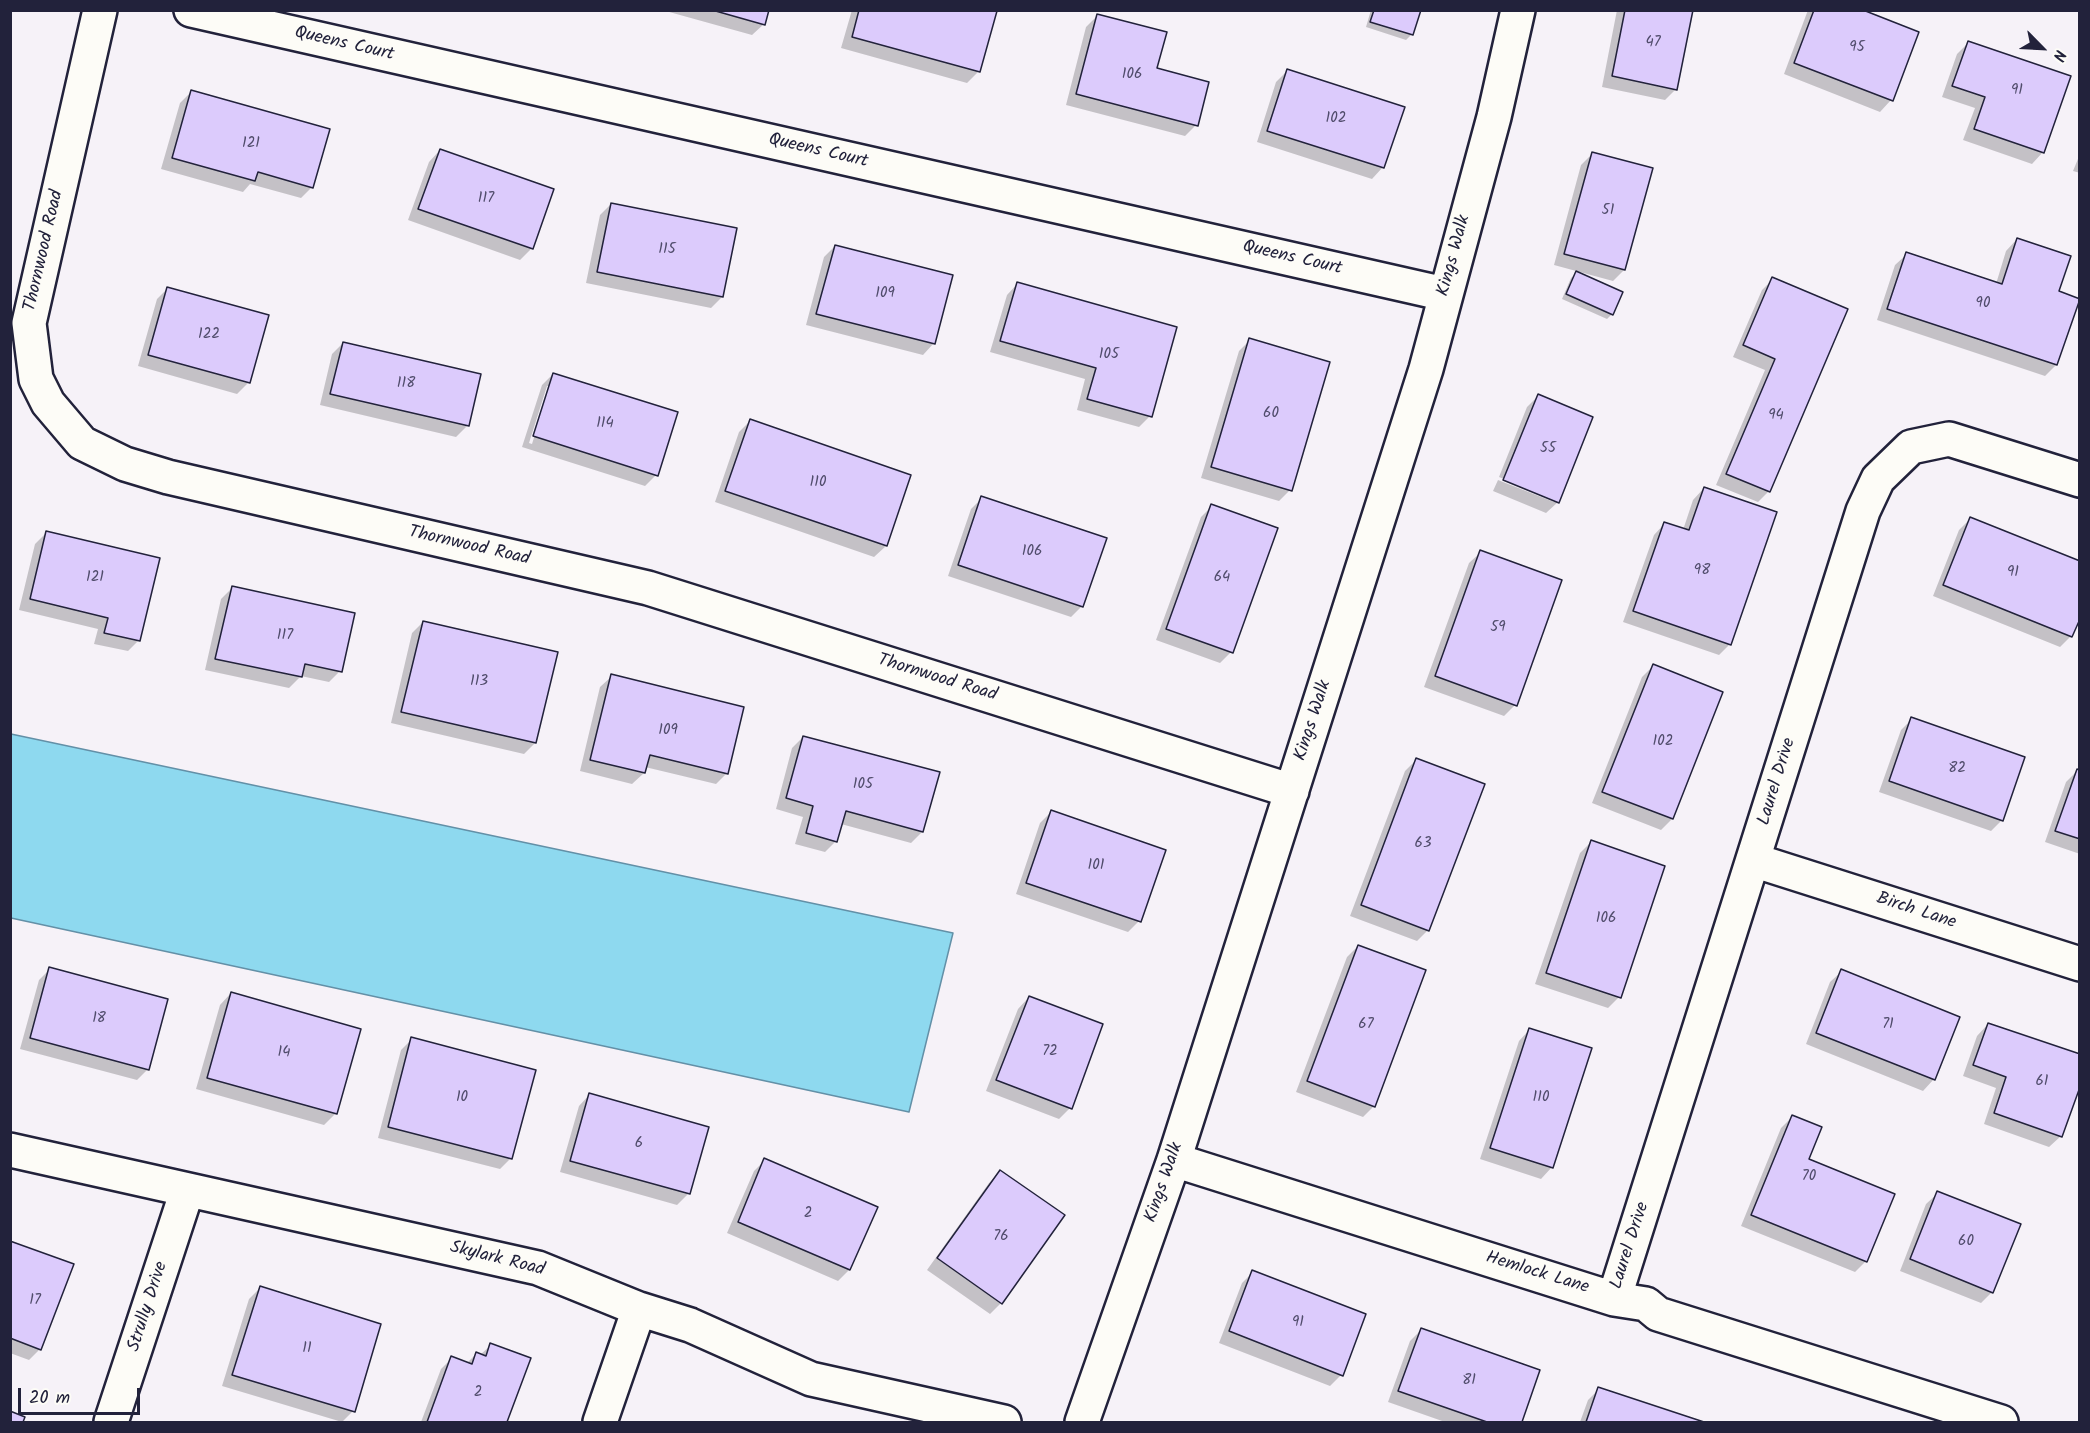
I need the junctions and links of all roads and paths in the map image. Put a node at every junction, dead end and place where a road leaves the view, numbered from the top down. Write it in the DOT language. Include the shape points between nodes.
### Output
graph roads {
  1 [pos="100,10"];
  2 [pos="191,10"];
  3 [pos="1518,10"];
  4 [pos="1445,294"];
  5 [pos="2079,480"];
  6 [pos="1292,790"];
  7 [pos="1753,860"];
  8 [pos="2079,964"];
  9 [pos="10,1150"];
  10 [pos="1173,1160"];
  11 [pos="187,1191"];
  12 [pos="1614,1299"];
  13 [pos="639,1310"];
  14 [pos="111,1422"];
  15 [pos="600,1422"];
  16 [pos="1004,1422"];
  17 [pos="1082,1422"];
  18 [pos="2001,1422"];
  1 -- 6 [label="street, Thornwood Road" via="29,323 36,379 48,403 82,443 125,464 168,477 648,588"];
  2 -- 4 [label="street, Queens Court"];
  3 -- 4 [label="street, Kings Walk" via="1494,117"];
  4 -- 6 [label="street, Kings Walk" via="1426,369"];
  5 -- 7 [label="street, Laurel Drive" via="1949,438 1911,447 1878,479 1863,511"];
  6 -- 10 [label="street, Kings Walk"];
  7 -- 8 [label="street, Birch Lane"];
  7 -- 12 [label="street, Laurel Drive"];
  9 -- 11 [label="street, Skylark Road"];
  10 -- 12 [label="street, Hemlock Lane"];
  10 -- 17 [label="street, Kings Walk"];
  11 -- 13 [label="street, Skylark Road" via="538,1268"];
  11 -- 14 [label="street, Strully Drive"];
  12 -- 18 [label="street, Hemlock Lane" via="1646,1304 1658,1314"];
  13 -- 15 [label="street"];
  13 -- 16 [label="street, Skylark Road" via="690,1324 811,1379"];
}
